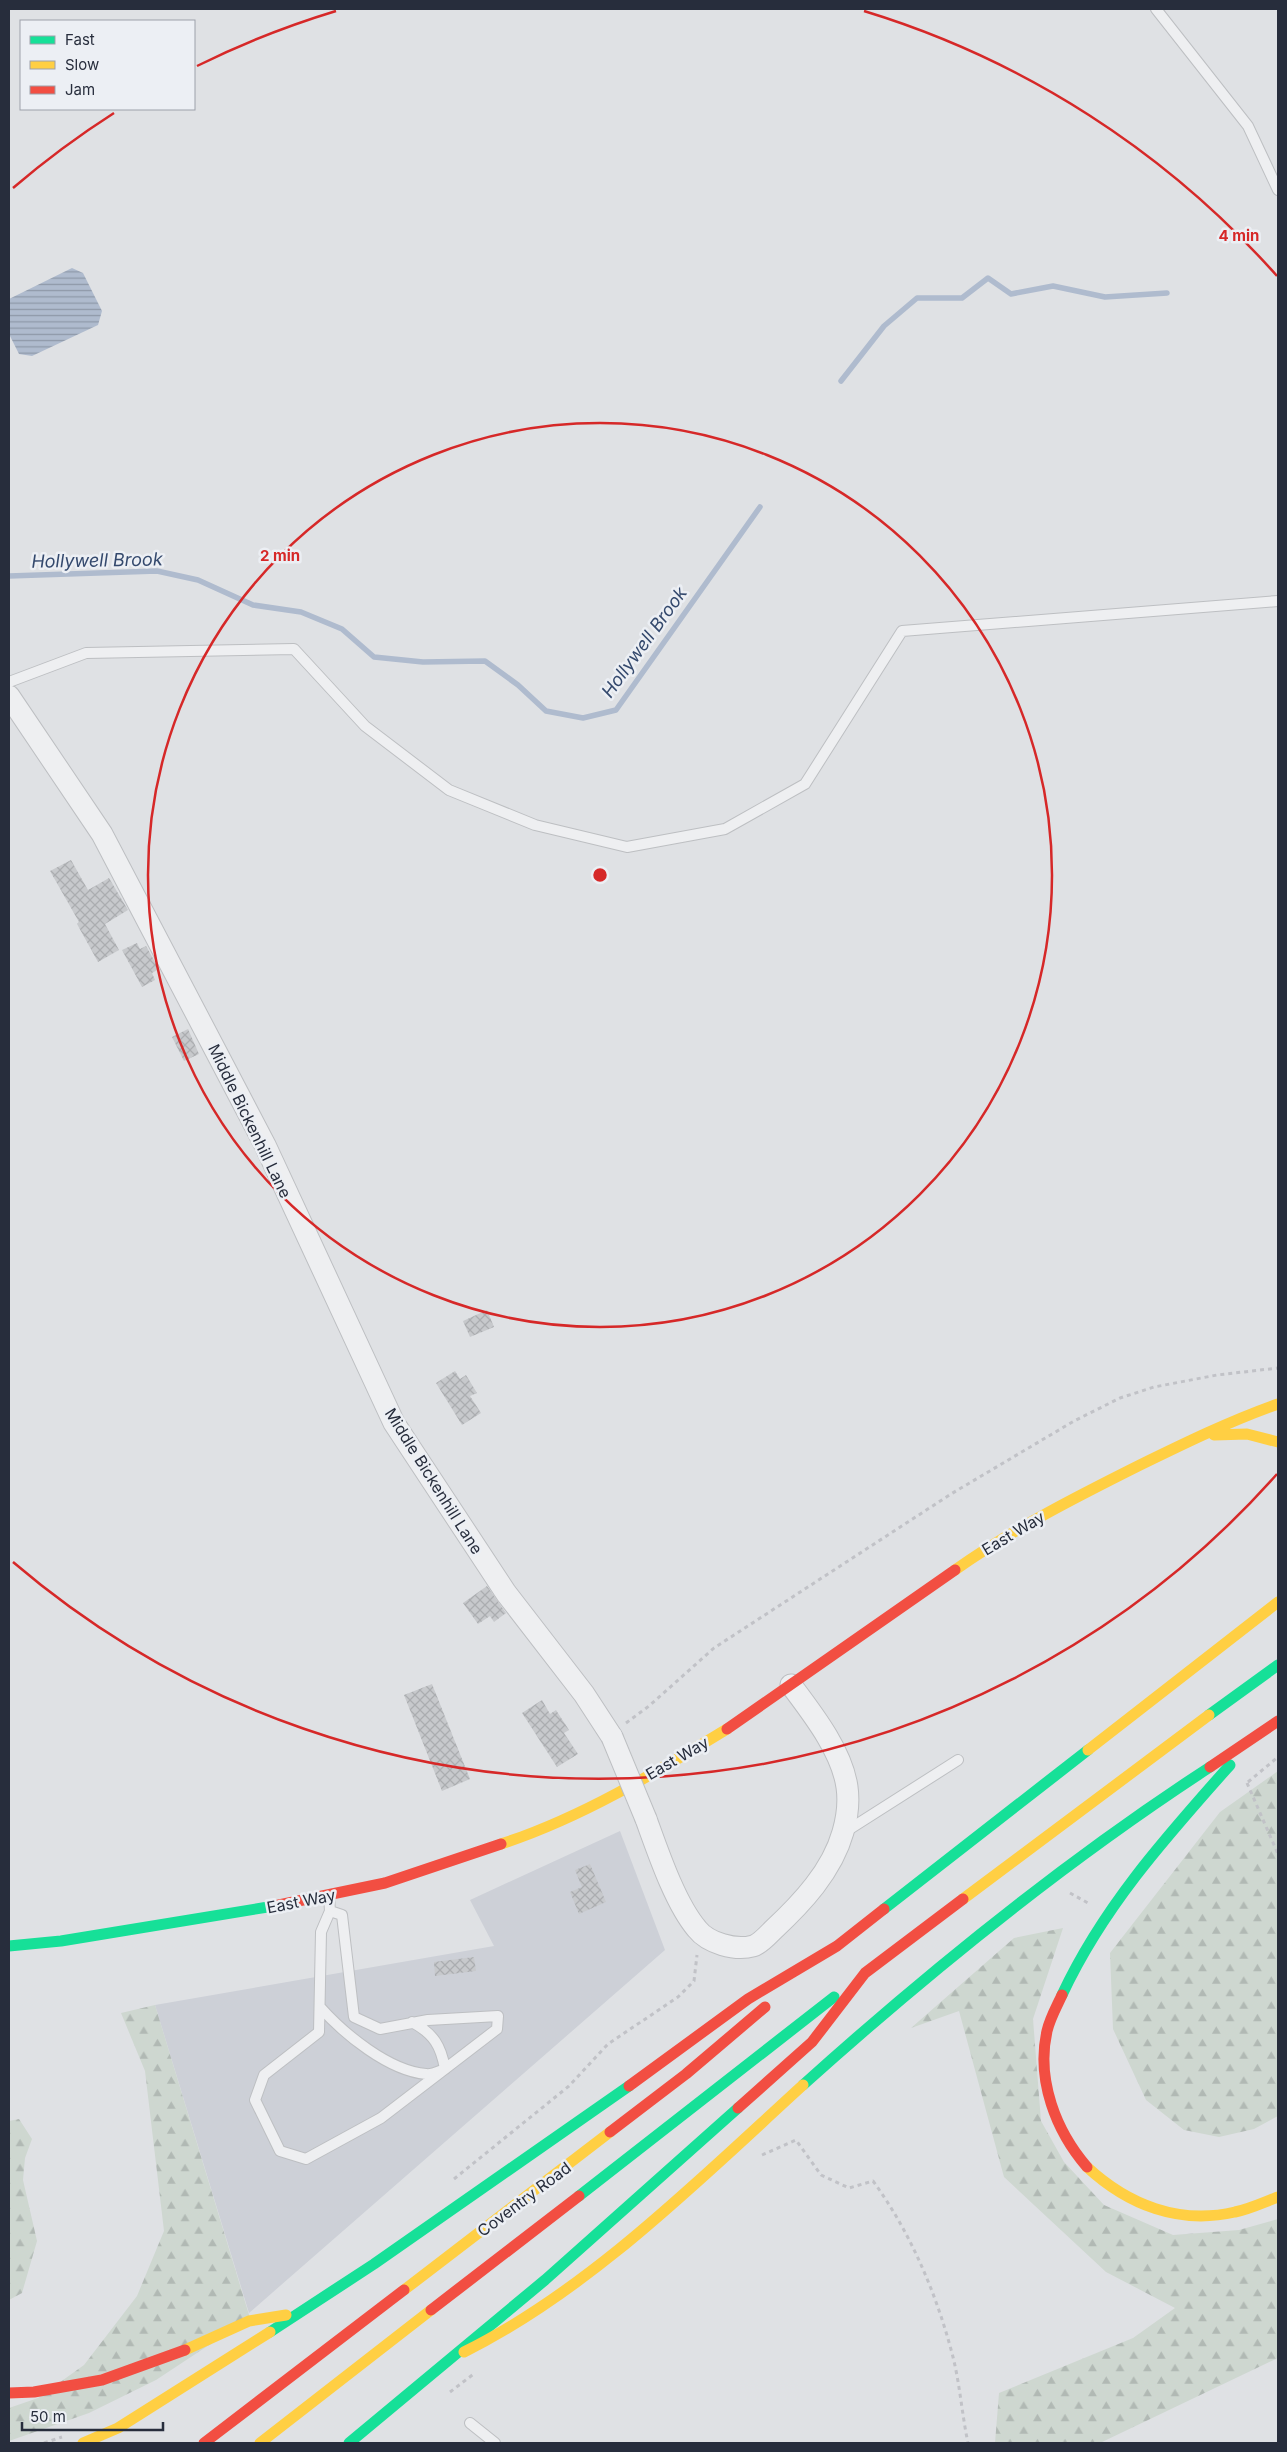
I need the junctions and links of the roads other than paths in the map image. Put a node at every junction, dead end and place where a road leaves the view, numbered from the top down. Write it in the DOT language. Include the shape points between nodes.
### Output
graph roads {
  1 [pos="1156,9"];
  2 [pos="1278,190"];
  3 [pos="1278,601"];
  4 [pos="9,682"];
  5 [pos="9,696"];
  6 [pos="1278,1404"];
  7 [pos="1203,1436"];
  8 [pos="1278,1442"];
  9 [pos="1278,1602"];
  10 [pos="1278,1665"];
  11 [pos="791,1685"];
  12 [pos="1278,1721"];
  13 [pos="1252,1739"];
  14 [pos="958,1760"];
  15 [pos="843,1833"];
  16 [pos="328,1895"];
  17 [pos="330,1911"];
  18 [pos="9,1946"];
  19 [pos="837,1946"];
  20 [pos="865,1972"];
  21 [pos="320,2008"];
  22 [pos="412,2022"];
  23 [pos="445,2070"];
  24 [pos="1278,2197"];
  25 [pos="296,2314"];
  26 [pos="453,2357"];
  27 [pos="9,2392"];
  28 [pos="470,2422"];
  29 [pos="83,2443"];
  30 [pos="204,2443"];
  31 [pos="260,2443"];
  32 [pos="349,2443"];
  33 [pos="495,2443"];
  1 -- 2 [label="lane" via="1248,126"];
  3 -- 4 [label="lane" via="902,632 805,784 725,829 627,847 535,825 450,790 365,726 294,649 86,653"];
  5 -- 15 [label="street, Middle Bickenhill Lane, bridge" via="102,834 265,1145 394,1423 506,1593 584,1694 611,1735 662,1862 697,1930 728,1946 753,1946 802,1902 825,1870"];
  6 -- 7 [label="main road, East Way" via="1232,1420"];
  7 -- 8 [label="main road" via="1236,1432 1259,1434"];
  7 -- 11 [label="main road, East Way" via="1069,1500 986,1548"];
  9 -- 19 [label="main road"];
  10 -- 20 [label="main road" via="1119,1780"];
  11 -- 15 [label="street, Middle Bickenhill Lane" via="820,1723 842,1768 847,1787"];
  11 -- 16 [label="main road, East Way" via="663,1768 582,1811 529,1835 386,1883"];
  12 -- 13 [label="main road"];
  13 -- 24 [label="main road" via="1142,1864 1105,1914 1072,1972 1048,2029 1044,2074 1056,2124 1082,2164 1113,2190 1146,2208 1184,2216 1232,2213"];
  13 -- 26 [label="main road" via="1126,1822 1014,1905 917,1984 616,2251 499,2336"];
  14 -- 15 [label="lane"];
  16 -- 17 [label="lane"];
  16 -- 18 [label="main road, East Way" via="61,1941"];
  17 -- 21 [label="lane" via="321,1932"];
  17 -- 22 [label="lane" via="342,1916 354,2017 380,2029"];
  19 -- 25 [label="main road" via="748,1999 554,2139"];
  19 -- 30 [label="main road, Coventry Road" via="686,2074"];
  20 -- 26 [label="main road" via="812,2042 545,2280"];
  20 -- 31 [label="main road, Coventry Road"];
  21 -- 23 [label="lane" via="340,2029 385,2061 427,2075"];
  21 -- 23 [label="lane" via="319,2032 264,2074 255,2100 280,2152 306,2159 381,2118"];
  22 -- 23 [label="lane" via="424,2029 442,2050"];
  22 -- 23 [label="lane" via="498,2016 498,2029"];
  25 -- 27 [label="main road" via="249,2321 196,2346 102,2380 34,2392"];
  25 -- 29 [label="main road" via="134,2419"];
  26 -- 32 [label="main road"];
  28 -- 33 [label="lane"];
}
